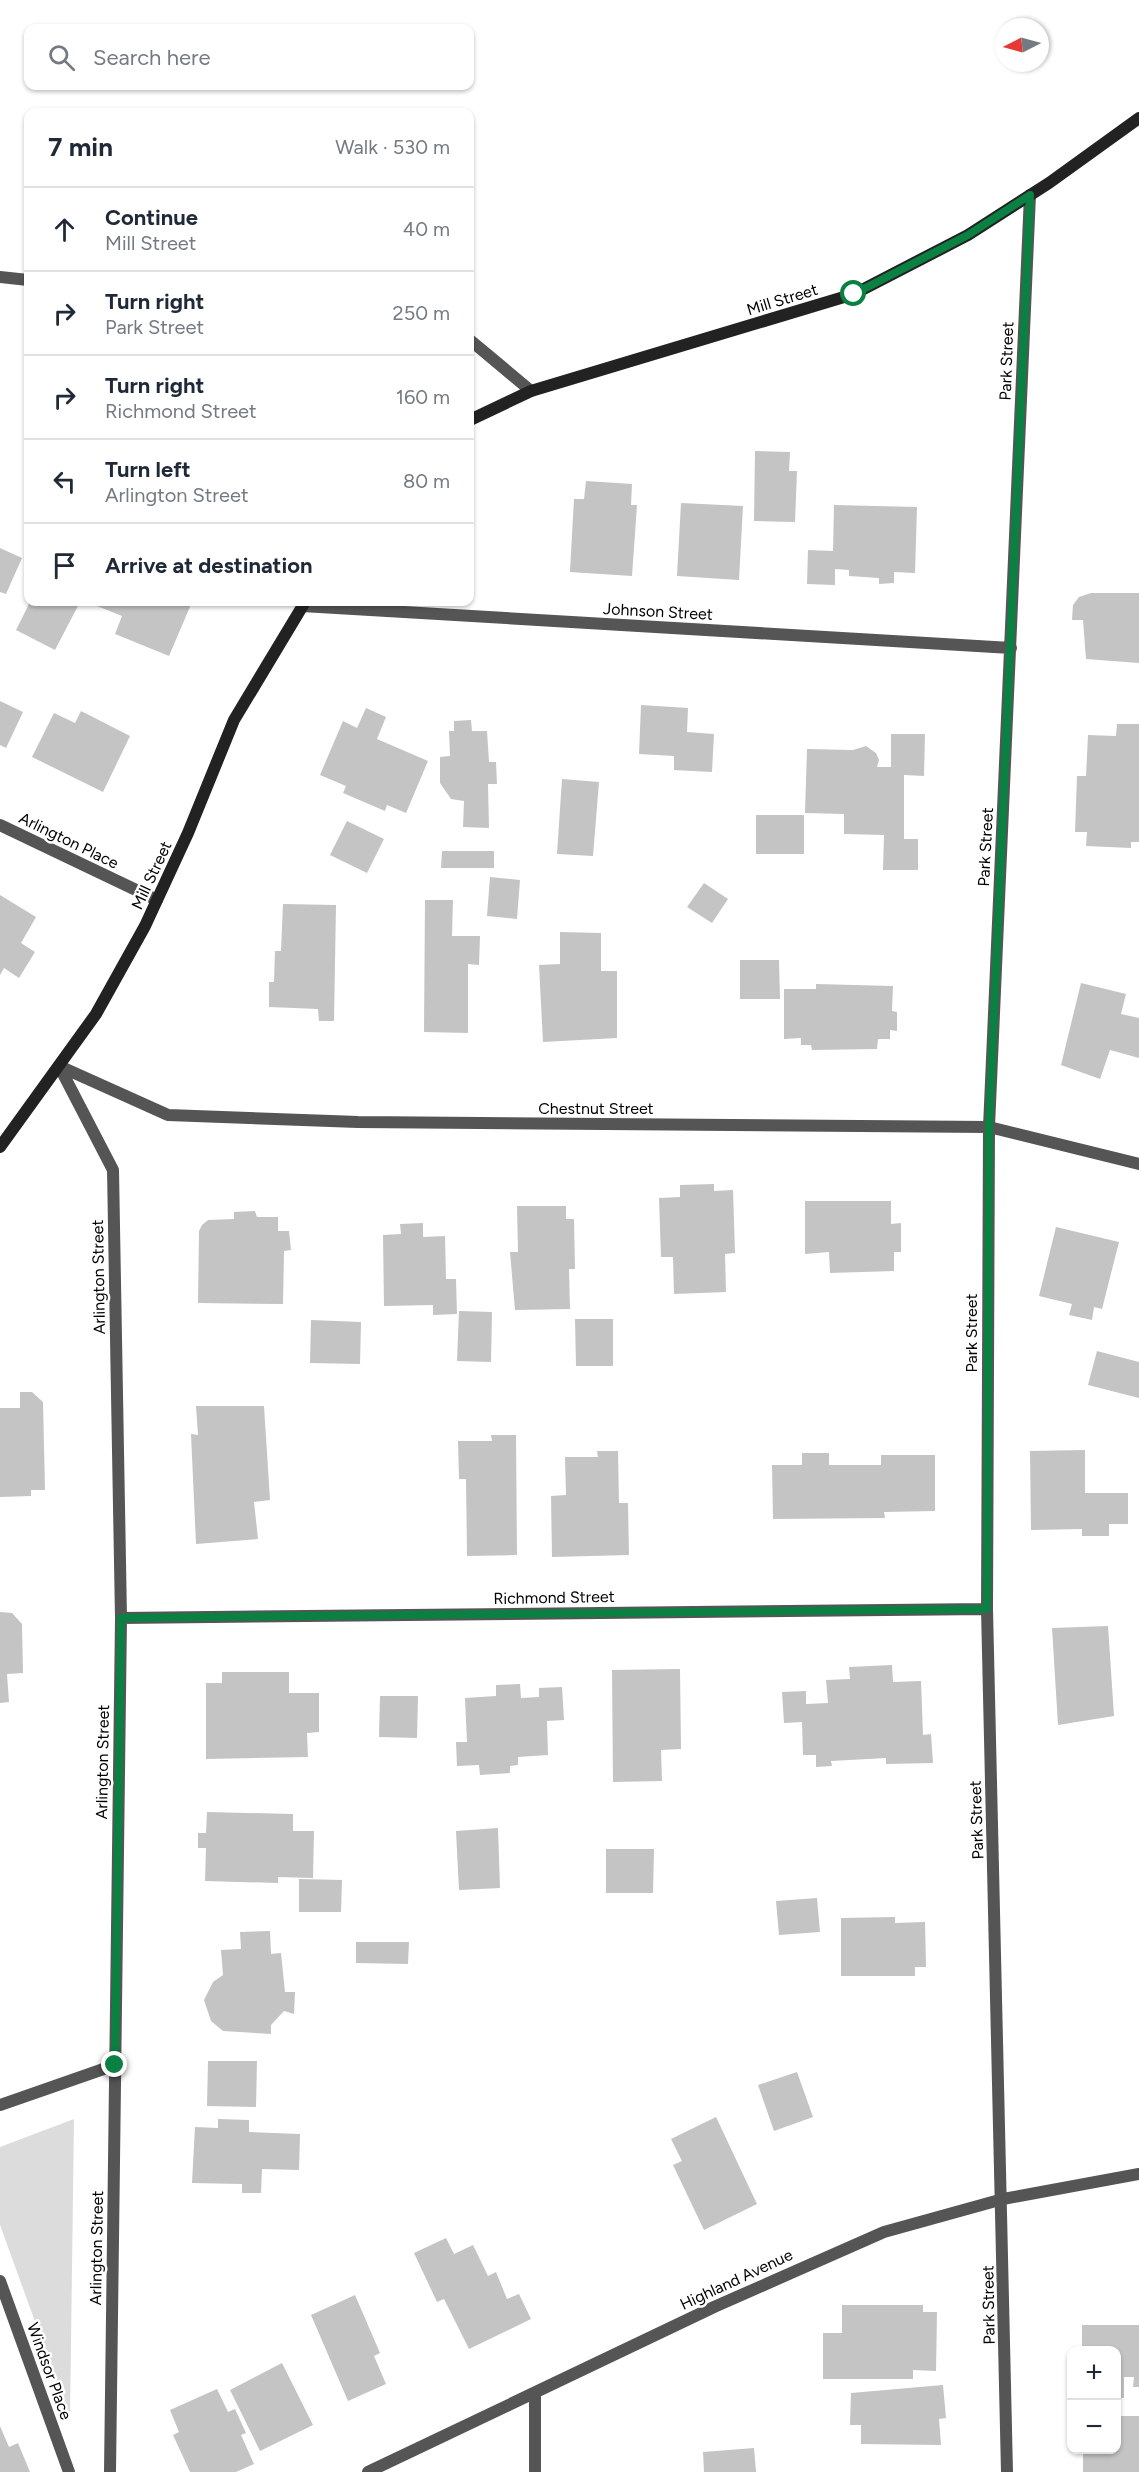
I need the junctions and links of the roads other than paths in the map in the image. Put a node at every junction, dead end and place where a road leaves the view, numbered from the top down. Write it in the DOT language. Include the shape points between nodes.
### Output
graph roads {
  1 [pos="1139,118"];
  2 [pos="1030,195"];
  3 [pos="0,277"];
  4 [pos="24,280"];
  5 [pos="474,343"];
  6 [pos="531,391"];
  7 [pos="474,418"];
  8 [pos="302,606"];
  9 [pos="335,606"];
  10 [pos="1011,648"];
  11 [pos="0,825"];
  12 [pos="157,900"];
  13 [pos="59,1066"];
  14 [pos="989,1127"];
  15 [pos="0,1147"];
  16 [pos="1139,1164"];
  17 [pos="987,1609"];
  18 [pos="121,1618"];
  19 [pos="115,2065"];
  20 [pos="0,2105"];
  21 [pos="1139,2174"];
  22 [pos="1003,2199"];
  23 [pos="0,2281"];
  24 [pos="536,2394"];
  25 [pos="69,2472"];
  26 [pos="110,2472"];
  27 [pos="368,2472"];
  28 [pos="535,2472"];
  29 [pos="1007,2472"];
  1 -- 2 [label="main road, Mill Street"];
  2 -- 6 [label="main road, Mill Street" via="968,235 854,294"];
  2 -- 10 [label="street, Park Street"];
  3 -- 4 [label="street"];
  5 -- 6 [label="street"];
  6 -- 7 [label="main road, Mill Street"];
  8 -- 12 [label="main road, Mill Street" via="234,720"];
  9 -- 10 [label="street, Johnson Street"];
  10 -- 14 [label="street, Park Street"];
  11 -- 12 [label="street, Arlington Place"];
  12 -- 13 [label="main road, Mill Street" via="96,1014"];
  13 -- 14 [label="street, Chestnut Street" via="168,1115 358,1122"];
  13 -- 15 [label="main road, Mill Street"];
  13 -- 18 [label="street, Arlington Street" via="113,1170"];
  14 -- 16 [label="street, Chestnut Street"];
  14 -- 17 [label="street, Park Street"];
  17 -- 18 [label="street, Richmond Street"];
  17 -- 22 [label="street, Park Street"];
  18 -- 19 [label="street, Arlington Street"];
  19 -- 20 [label="street"];
  19 -- 26 [label="street, Arlington Street"];
  21 -- 22 [label="street, Highland Avenue"];
  22 -- 24 [label="street, Highland Avenue" via="884,2232 832,2253"];
  22 -- 29 [label="street, Park Street"];
  23 -- 25 [label="street, Windsor Place"];
  24 -- 27 [label="street, Highland Avenue"];
  24 -- 28 [label="street"];
}
